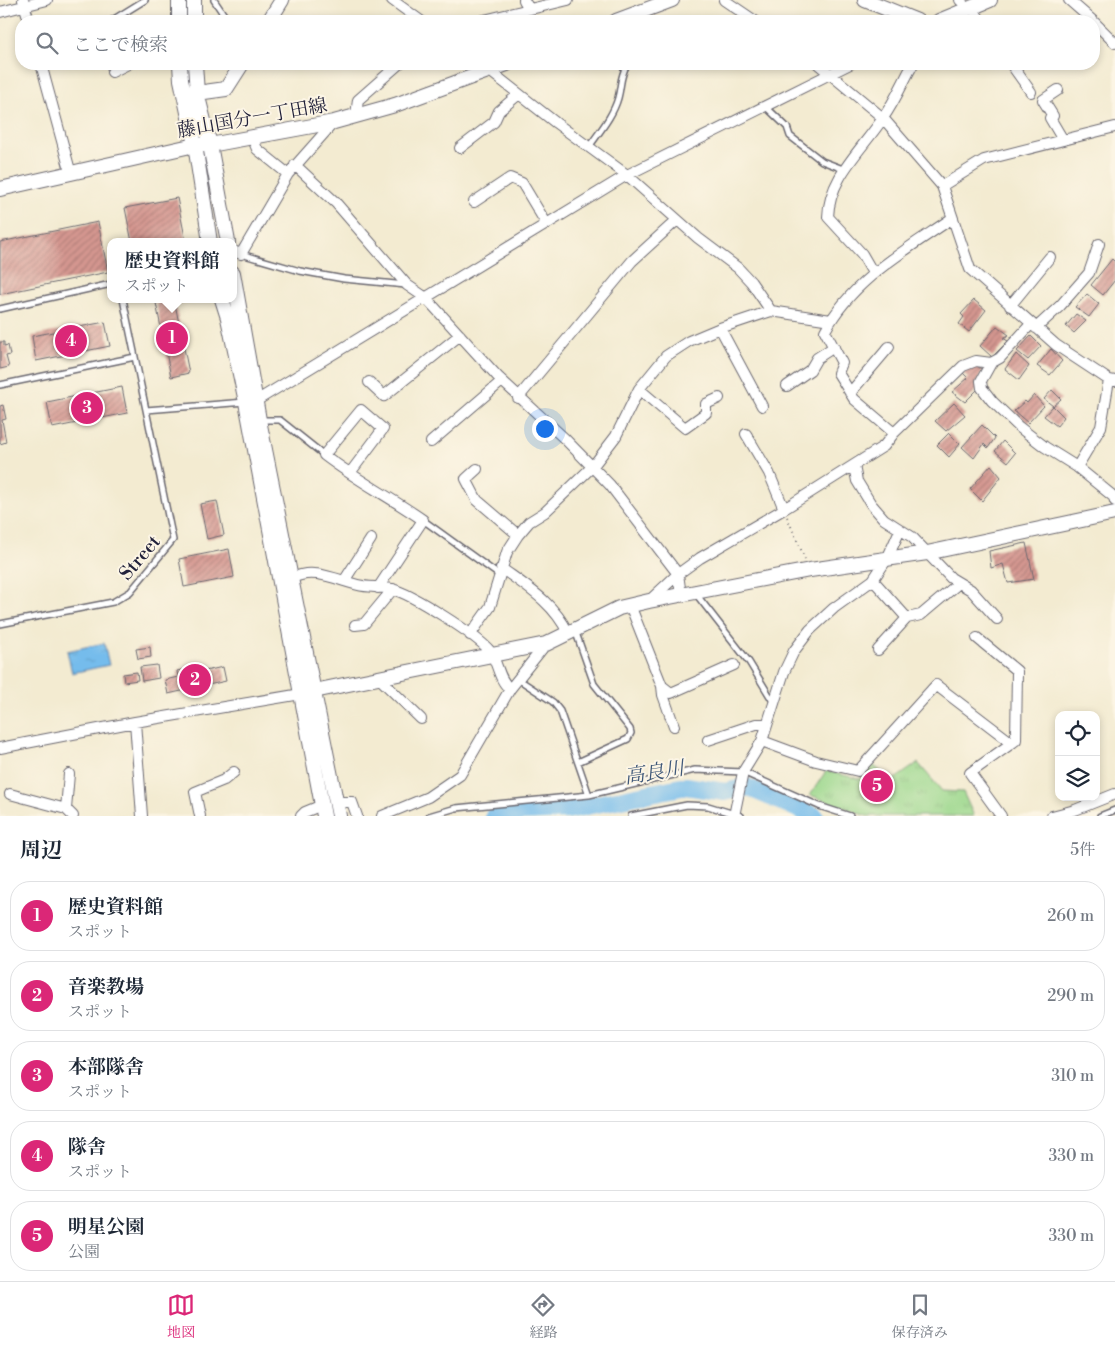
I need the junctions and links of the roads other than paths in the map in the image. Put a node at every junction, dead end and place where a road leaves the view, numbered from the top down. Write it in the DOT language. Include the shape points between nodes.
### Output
graph roads {
  1 [pos="47,0"];
  2 [pos="145,0"];
  3 [pos="179,0"];
  4 [pos="194,0"];
  5 [pos="214,0"];
  6 [pos="282,0"];
  7 [pos="392,0"];
  8 [pos="568,0"];
  9 [pos="672,0"];
  10 [pos="724,0"];
  11 [pos="865,0"];
  12 [pos="990,0"];
  13 [pos="1069,0"];
  14 [pos="24,4"];
  15 [pos="964,4"];
  16 [pos="527,5"];
  17 [pos="0,12"];
  18 [pos="121,15"];
  19 [pos="179,15"];
  20 [pos="194,15"];
  21 [pos="224,15"];
  22 [pos="273,15"];
  23 [pos="413,15"];
  24 [pos="498,15"];
  25 [pos="633,15"];
  26 [pos="746,15"];
  27 [pos="902,15"];
  28 [pos="948,15"];
  29 [pos="975,15"];
  30 [pos="1085,15"];
  31 [pos="1100,28"];
  32 [pos="1115,28"];
  33 [pos="1112,39"];
  34 [pos="43,70"];
  35 [pos="116,70"];
  36 [pos="180,70"];
  37 [pos="195,70"];
  38 [pos="238,70"];
  39 [pos="393,70"];
  40 [pos="478,70"];
  41 [pos="489,70"];
  42 [pos="624,70"];
  43 [pos="827,70"];
  44 [pos="837,70"];
  45 [pos="910,70"];
  46 [pos="1015,70"];
  47 [pos="112,72"];
  48 [pos="831,73"];
  49 [pos="1058,90"];
  50 [pos="1031,92"];
  51 [pos="197,93"];
  52 [pos="519,94"];
  53 [pos="764,105"];
  54 [pos="356,114"];
  55 [pos="883,118"];
  56 [pos="334,122"];
  57 [pos="1115,127"];
  58 [pos="252,138"];
  59 [pos="1063,140"];
  60 [pos="195,145"];
  61 [pos="210,146"];
  62 [pos="589,147"];
  63 [pos="460,148"];
  64 [pos="295,165"];
  65 [pos="843,169"];
  66 [pos="71,174"];
  67 [pos="288,174"];
  68 [pos="626,175"];
  69 [pos="942,186"];
  70 [pos="0,189"];
  71 [pos="474,202"];
  72 [pos="951,219"];
  73 [pos="677,220"];
  74 [pos="546,223"];
  75 [pos="209,238"];
  76 [pos="227,238"];
  77 [pos="1099,244"];
  78 [pos="237,252"];
  79 [pos="1050,257"];
  80 [pos="873,273"];
  81 [pos="107,285"];
  82 [pos="407,285"];
  83 [pos="426,298"];
  84 [pos="237,302"];
  85 [pos="124,303"];
  86 [pos="223,303"];
  87 [pos="1010,306"];
  88 [pos="0,309"];
  89 [pos="771,312"];
  90 [pos="831,320"];
  91 [pos="1034,326"];
  92 [pos="720,328"];
  93 [pos="460,335"];
  94 [pos="834,347"];
  95 [pos="889,347"];
  96 [pos="135,357"];
  97 [pos="991,363"];
  98 [pos="502,381"];
  99 [pos="1112,381"];
  100 [pos="369,382"];
  101 [pos="0,385"];
  102 [pos="787,386"];
  103 [pos="639,389"];
  104 [pos="850,393"];
  105 [pos="518,398"];
  106 [pos="719,398"];
  107 [pos="251,402"];
  108 [pos="762,406"];
  109 [pos="146,410"];
  110 [pos="259,420"];
  111 [pos="894,433"];
  112 [pos="746,434"];
  113 [pos="431,442"];
  114 [pos="324,455"];
  115 [pos="593,466"];
  116 [pos="854,466"];
  117 [pos="1077,467"];
  118 [pos="477,469"];
  119 [pos="350,473"];
  120 [pos="1115,501"];
  121 [pos="784,509"];
  122 [pos="1115,512"];
  123 [pos="423,520"];
  124 [pos="900,530"];
  125 [pos="518,535"];
  126 [pos="371,539"];
  127 [pos="927,553"];
  128 [pos="887,559"];
  129 [pos="500,571"];
  130 [pos="678,574"];
  131 [pos="292,578"];
  132 [pos="872,580"];
  133 [pos="344,581"];
  134 [pos="959,583"];
  135 [pos="378,588"];
  136 [pos="392,589"];
  137 [pos="688,593"];
  138 [pos="649,601"];
  139 [pos="630,606"];
  140 [pos="907,618"];
  141 [pos="996,619"];
  142 [pos="0,624"];
  143 [pos="355,625"];
  144 [pos="571,631"];
  145 [pos="470,635"];
  146 [pos="977,638"];
  147 [pos="546,644"];
  148 [pos="878,650"];
  149 [pos="491,655"];
  150 [pos="734,665"];
  151 [pos="379,678"];
  152 [pos="518,679"];
  153 [pos="662,686"];
  154 [pos="510,689"];
  155 [pos="308,693"];
  156 [pos="774,703"];
  157 [pos="421,719"];
  158 [pos="135,722"];
  159 [pos="767,724"];
  160 [pos="674,726"];
  161 [pos="708,740"];
  162 [pos="762,741"];
  163 [pos="1012,743"];
  164 [pos="0,748"];
  165 [pos="578,762"];
  166 [pos="234,772"];
  167 [pos="743,772"];
  168 [pos="69,774"];
  169 [pos="10,794"];
  170 [pos="1115,794"];
  171 [pos="589,795"];
  172 [pos="327,808"];
  173 [pos="1115,810"];
  174 [pos="69,813"];
  175 [pos="736,815"];
  176 [pos="142,816"];
  177 [pos="200,816"];
  178 [pos="301,816"];
  179 [pos="339,816"];
  180 [pos="358,816"];
  181 [pos="382,816"];
  182 [pos="429,816"];
  183 [pos="631,816"];
  184 [pos="850,816"];
  185 [pos="1001,816"];
  186 [pos="1052,816"];
  187 [pos="1100,816"];
  1 -- 14 [label="street"];
  2 -- 18 [label="lane"];
  3 -- 19 [label="street"];
  4 -- 20 [label="street"];
  5 -- 21 [label="lane"];
  6 -- 22 [label="street"];
  7 -- 23 [label="street"];
  8 -- 16 [label="street"];
  9 -- 25 [label="street"];
  10 -- 26 [label="street"];
  11 -- 27 [label="street"];
  12 -- 15 [label="street"];
  13 -- 30 [label="street"];
  14 -- 17 [label="street"];
  15 -- 28 [label="street"];
  15 -- 29 [label="street"];
  16 -- 24 [label="street"];
  31 -- 33 [label="street"];
  32 -- 33 [label="street"];
  34 -- 66 [label="street"];
  35 -- 47 [label="street"];
  36 -- 60 [label="street"];
  37 -- 51 [label="street"];
  38 -- 51 [label="street" via="226,89"];
  39 -- 54 [label="street" via="358,100"];
  40 -- 54 [label="street, 藤山国分一丁田線" via="395,104"];
  41 -- 52 [label="street"];
  42 -- 62 [label="lane" via="613,111"];
  43 -- 48 [label="street"];
  44 -- 48 [label="street"];
  45 -- 55 [label="street"];
  46 -- 50 [label="street"];
  48 -- 53 [label="street"];
  48 -- 55 [label="street"];
  49 -- 59 [label="street" via="1043,100 1054,116 1050,118"];
  51 -- 61 [label="street"];
  52 -- 62 [label="street"];
  52 -- 63 [label="street" via="499,111 494,122"];
  53 -- 65 [label="lane" via="787,127 790,136 822,161"];
  53 -- 68 [label="street"];
  54 -- 56 [label="street, 藤山国分一丁田線"];
  55 -- 65 [label="street"];
  55 -- 69 [label="street"];
  56 -- 58 [label="street, 藤山国分一丁田線"];
  56 -- 64 [label="street"];
  57 -- 59 [label="street"];
  58 -- 61 [label="street, 藤山国分一丁田線"];
  58 -- 67 [label="street" via="257,149"];
  59 -- 69 [label="street" via="984,160"];
  60 -- 61 [label="street, 藤山国分一丁田線"];
  60 -- 66 [label="street, 藤山国分一丁田線"];
  60 -- 75 [label="street"];
  61 -- 76 [label="street"];
  62 -- 68 [label="street"];
  64 -- 67 [label="street"];
  64 -- 82 [label="street" via="336,203"];
  65 -- 80 [label="street" via="828,208 828,218 862,254"];
  66 -- 70 [label="street, 藤山国分一丁田線"];
  67 -- 78 [label="street"];
  68 -- 73 [label="street"];
  68 -- 74 [label="street"];
  69 -- 72 [label="street"];
  71 -- 74 [label="street" via="510,178 522,183"];
  72 -- 80 [label="street"];
  72 -- 87 [label="street" via="970,269"];
  73 -- 89 [label="street" via="738,268"];
  73 -- 105 [label="street" via="632,261"];
  74 -- 83 [label="street"];
  77 -- 91 [label="street" via="1089,273 1060,306"];
  78 -- 82 [label="lane" via="300,271"];
  79 -- 87 [label="street"];
  80 -- 90 [label="street"];
  81 -- 88 [label="lane"];
  82 -- 83 [label="street"];
  83 -- 93 [label="street"];
  83 -- 107 [label="street"];
  84 -- 107 [label="street"];
  85 -- 96 [label="lane"];
  86 -- 107 [label="street"];
  87 -- 91 [label="street"];
  89 -- 90 [label="street"];
  89 -- 92 [label="street"];
  90 -- 94 [label="street" via="825,331"];
  91 -- 97 [label="street"];
  91 -- 99 [label="street" via="1056,345"];
  92 -- 103 [label="street" via="689,341 666,356"];
  92 -- 108 [label="street"];
  93 -- 98 [label="street"];
  93 -- 100 [label="street" via="384,396"];
  94 -- 102 [label="street"];
  94 -- 104 [label="street" via="842,363 838,373"];
  95 -- 104 [label="street"];
  96 -- 101 [label="lane"];
  96 -- 109 [label="lane"];
  97 -- 111 [label="street" via="976,361 963,366"];
  97 -- 117 [label="street" via="981,381 992,401 1045,447"];
  98 -- 105 [label="street"];
  98 -- 113 [label="street"];
  99 -- 117 [label="street" via="1101,427"];
  103 -- 106 [label="street" via="685,428 706,413 706,404"];
  103 -- 115 [label="street" via="616,436"];
  104 -- 111 [label="street" via="866,411"];
  105 -- 115 [label="street"];
  107 -- 109 [label="lane"];
  107 -- 110 [label="street"];
  107 -- 155 [label="street"];
  109 -- 142 [label="lane, Street" via="173,540 130,592 112,602"];
  110 -- 114 [label="lane" via="280,420"];
  110 -- 131 [label="street"];
  111 -- 116 [label="street" via="884,446"];
  112 -- 121 [label="street" via="769,473"];
  114 -- 119 [label="street"];
  114 -- 119 [label="street" via="361,410 383,429"];
  115 -- 125 [label="street"];
  115 -- 130 [label="street"];
  116 -- 121 [label="street"];
  116 -- 124 [label="street" via="857,481 871,504"];
  117 -- 120 [label="street"];
  118 -- 125 [label="street" via="466,480 477,500"];
  119 -- 123 [label="street"];
  121 -- 130 [label="street"];
  122 -- 127 [label="street"];
  123 -- 129 [label="lane"];
  123 -- 135 [label="street"];
  124 -- 127 [label="street"];
  124 -- 128 [label="street"];
  125 -- 129 [label="street"];
  126 -- 133 [label="street"];
  127 -- 128 [label="street"];
  127 -- 134 [label="street"];
  128 -- 132 [label="street"];
  128 -- 137 [label="street"];
  129 -- 144 [label="street" via="547,602"];
  129 -- 145 [label="street" via="490,607"];
  130 -- 137 [label="street"];
  130 -- 138 [label="street"];
  131 -- 133 [label="street" via="315,573"];
  131 -- 155 [label="street"];
  132 -- 140 [label="street"];
  132 -- 156 [label="street" via="810,630 794,651"];
  133 -- 135 [label="street"];
  134 -- 140 [label="street" via="921,616"];
  134 -- 141 [label="street" via="971,590"];
  135 -- 136 [label="street"];
  136 -- 143 [label="street" via="364,624"];
  136 -- 145 [label="street" via="422,602"];
  137 -- 138 [label="street"];
  137 -- 156 [label="lane" via="749,662"];
  138 -- 139 [label="street"];
  139 -- 144 [label="street"];
  139 -- 153 [label="street"];
  140 -- 148 [label="street"];
  144 -- 147 [label="street"];
  144 -- 165 [label="lane" via="594,684 631,733 628,739"];
  145 -- 149 [label="street" via="490,650"];
  146 -- 163 [label="street" via="1017,671 1016,740"];
  147 -- 149 [label="street"];
  147 -- 152 [label="street"];
  149 -- 151 [label="street"];
  149 -- 154 [label="street"];
  150 -- 153 [label="street" via="671,693"];
  151 -- 155 [label="street"];
  151 -- 157 [label="street"];
  152 -- 154 [label="street"];
  152 -- 165 [label="lane" via="560,711"];
  153 -- 160 [label="street"];
  154 -- 181 [label="street" via="460,775 428,797"];
  155 -- 158 [label="street"];
  155 -- 172 [label="street"];
  156 -- 159 [label="street"];
  158 -- 164 [label="street"];
  158 -- 176 [label="street"];
  159 -- 161 [label="street" via="756,724"];
  159 -- 162 [label="street"];
  162 -- 163 [label="street" via="816,761 858,771 936,685"];
  162 -- 167 [label="street"];
  163 -- 185 [label="street" via="970,773"];
  165 -- 171 [label="lane"];
  166 -- 177 [label="street" via="224,780 195,792"];
  167 -- 171 [label="lane" via="695,770"];
  167 -- 175 [label="street"];
  167 -- 184 [label="lane" via="819,806"];
  168 -- 174 [label="street"];
  169 -- 174 [label="street"];
  170 -- 186 [label="street"];
  171 -- 182 [label="lane" via="456,808"];
  172 -- 178 [label="street" via="305,812"];
  172 -- 179 [label="street"];
  172 -- 180 [label="street" via="352,802"];
  173 -- 187 [label="lane"];
  175 -- 183 [label="lane" via="708,806 687,805"];
}
